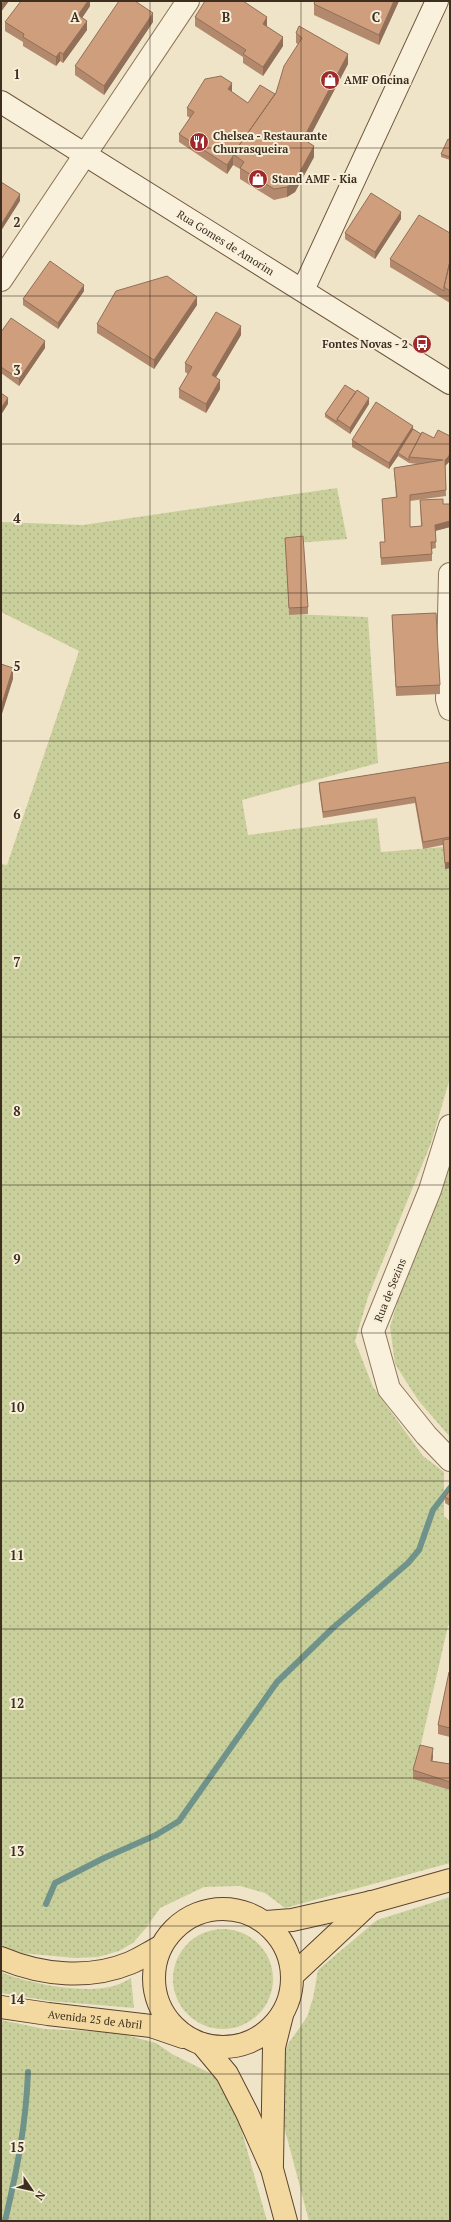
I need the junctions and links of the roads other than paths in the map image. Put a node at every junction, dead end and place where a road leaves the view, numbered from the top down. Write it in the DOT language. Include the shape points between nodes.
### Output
graph roads {
  1 [pos="188,1"];
  2 [pos="437,1"];
  3 [pos="1,102"];
  4 [pos="87,154"];
  5 [pos="1,280"];
  6 [pos="303,290"];
  7 [pos="450,383"];
  8 [pos="450,574"];
  9 [pos="450,709"];
  10 [pos="450,1126"];
  11 [pos="450,1460"];
  12 [pos="450,1880"];
  13 [pos="372,1902"];
  14 [pos="266,1922"];
  15 [pos="160,1947"];
  16 [pos="1,1958"];
  17 [pos="293,1975"];
  18 [pos="1,2006"];
  19 [pos="283,2014"];
  20 [pos="195,2042"];
  21 [pos="272,2169"];
  22 [pos="286,2221"];
  1 -- 4 [label="street"];
  2 -- 6 [label="street"];
  3 -- 4 [label="street, Rua Gomes de Amorim"];
  4 -- 5 [label="street"];
  4 -- 6 [label="street, Rua Gomes de Amorim"];
  6 -- 7 [label="street, Rua Gomes de Amorim"];
  8 -- 9 [label="street"];
  10 -- 11 [label="street, Rua de Sezins" via="430,1190 373,1331 389,1389"];
  12 -- 13 [label="main road"];
  13 -- 14 [label="main road" via="292,1920"];
  13 -- 17 [label="main road"];
  14 -- 15 [label="main road, Avenida 25 de Abril" via="246,1911 224,1908 201,1911 184,1919 170,1932"];
  14 -- 17 [label="main road, Avenida 25 de Abril" via="280,1937"];
  15 -- 16 [label="main road, Avenida 25 de Abril" via="130,1963 96,1972 56,1974 17,1965"];
  15 -- 20 [label="main road, Avenida 25 de Abril" via="154,1967 154,1988 160,2008 172,2025"];
  17 -- 19 [label="main road, Avenida 25 de Abril" via="291,1995"];
  18 -- 20 [label="main road, Avenida 25 de Abril" via="151,2026"];
  19 -- 20 [label="main road, Avenida 25 de Abril" via="271,2028 256,2039 239,2046 220,2048"];
  19 -- 21 [label="main road, Avenida 25 de Abril" via="274,2047"];
  20 -- 21 [label="main road, Avenida 25 de Abril" via="227,2074"];
  21 -- 22 [label="main road, Avenida 25 de Abril"];
}
